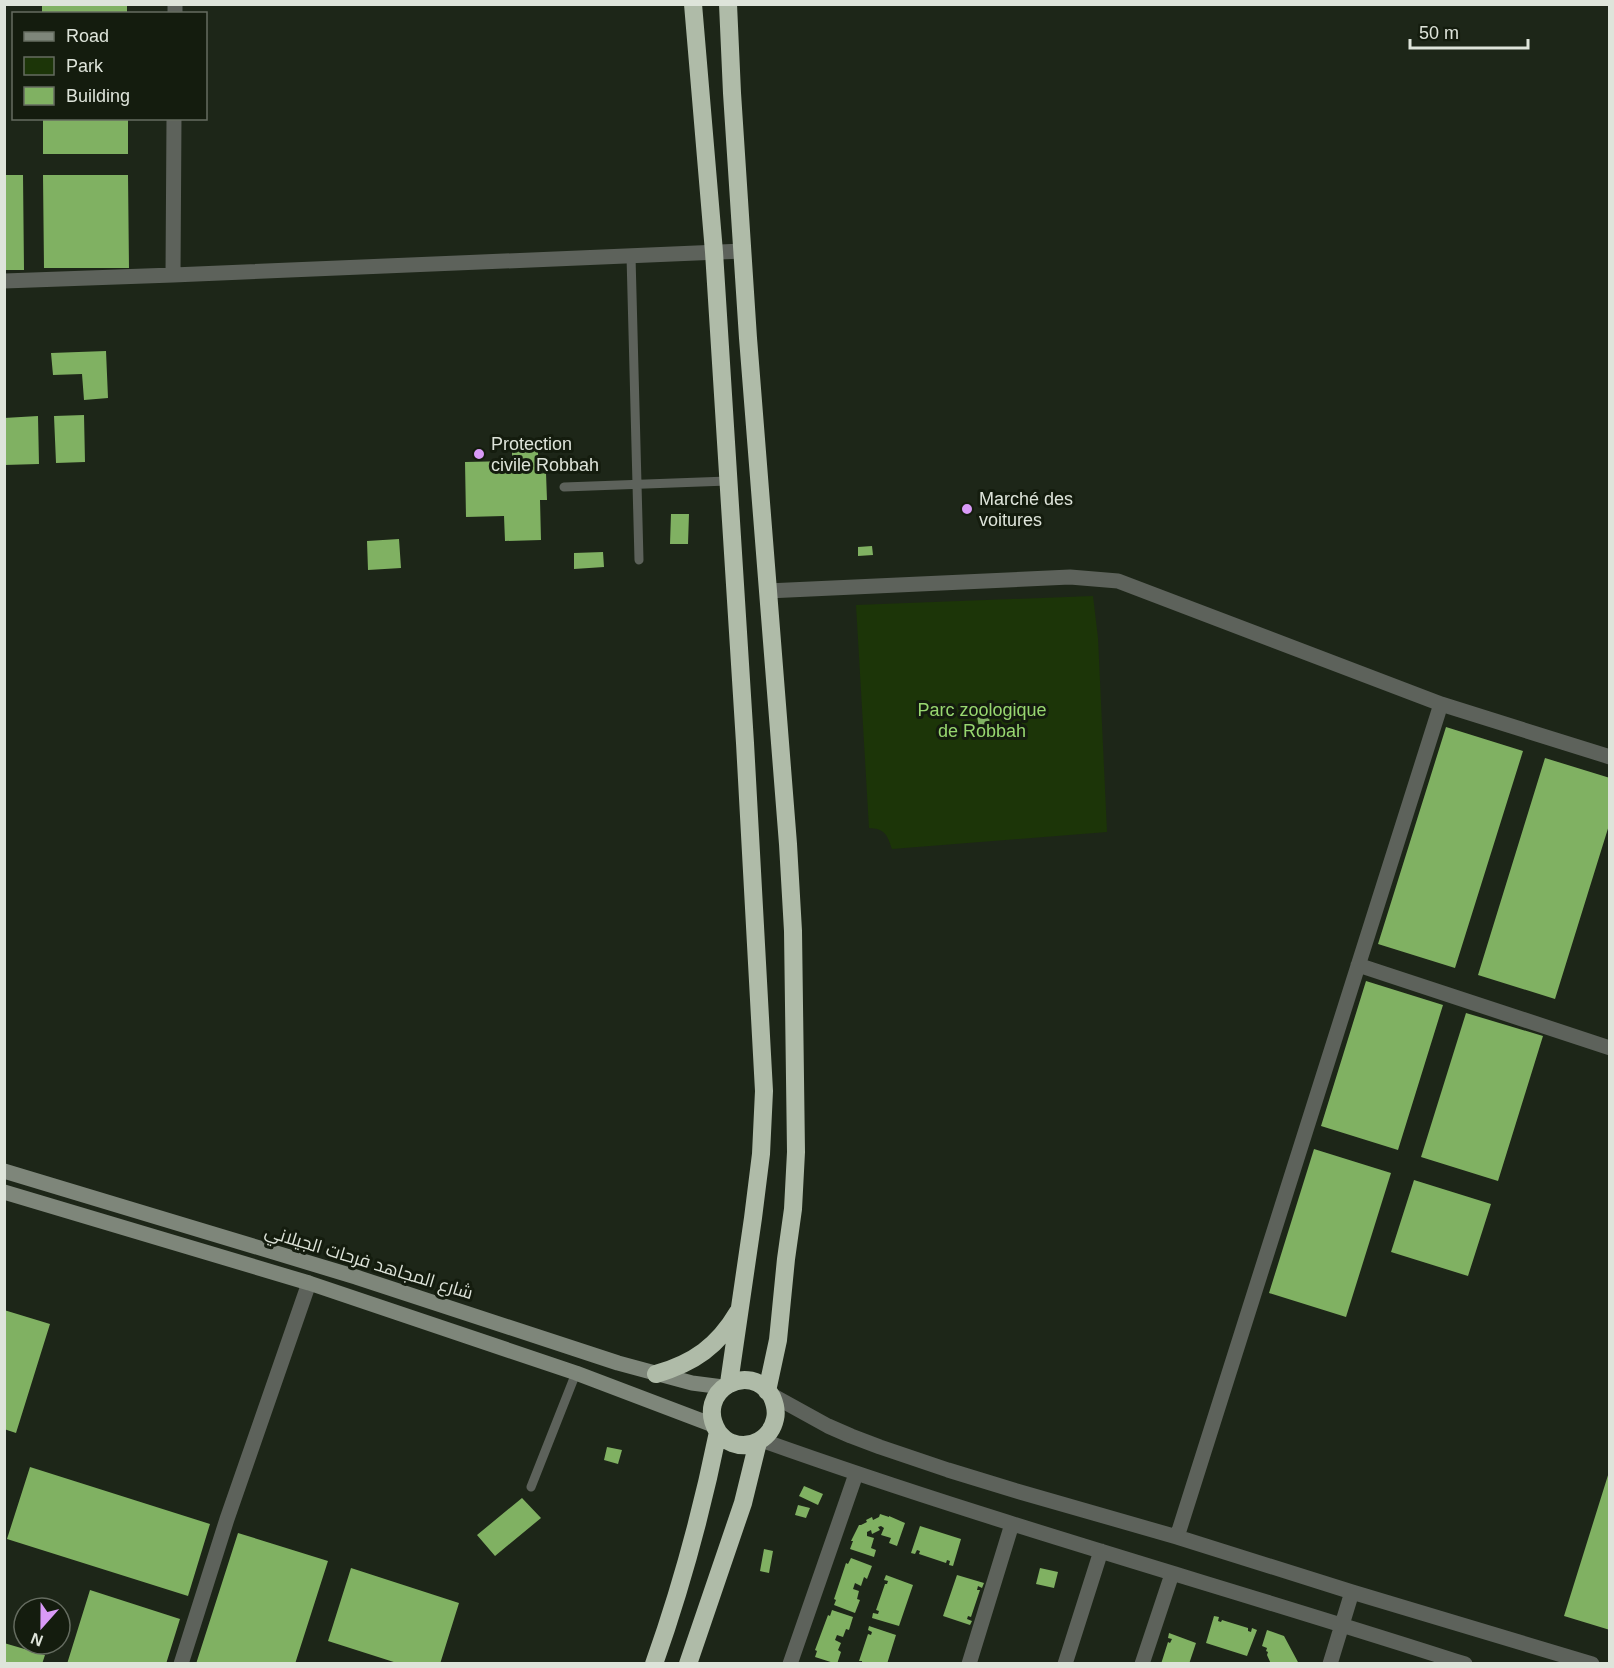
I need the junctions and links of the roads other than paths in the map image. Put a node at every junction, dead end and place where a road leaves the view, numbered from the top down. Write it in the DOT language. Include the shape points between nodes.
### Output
graph roads {
  1 [pos="693,4"];
  2 [pos="728,4"];
  3 [pos="174,120"];
  4 [pos="743,251"];
  5 [pos="714,252"];
  6 [pos="631,256"];
  7 [pos="173,275"];
  8 [pos="4,281"];
  9 [pos="728,481"];
  10 [pos="638,484"];
  11 [pos="564,487"];
  12 [pos="639,560"];
  13 [pos="767,591"];
  14 [pos="1441,704"];
  15 [pos="1610,757"];
  16 [pos="1358,965"];
  17 [pos="1610,1048"];
  18 [pos="4,1171"];
  19 [pos="4,1192"];
  20 [pos="309,1283"];
  21 [pos="741,1308"];
  22 [pos="576,1373"];
  23 [pos="656,1374"];
  24 [pos="726,1385"];
  25 [pos="769,1392"];
  26 [pos="715,1429"];
  27 [pos="760,1441"];
  28 [pos="856,1474"];
  29 [pos="531,1488"];
  30 [pos="1012,1524"];
  31 [pos="1177,1537"];
  32 [pos="1101,1551"];
  33 [pos="1172,1574"];
  34 [pos="1352,1592"];
  35 [pos="1342,1624"];
  36 [pos="181,1664"];
  37 [pos="654,1664"];
  38 [pos="688,1664"];
  39 [pos="790,1664"];
  40 [pos="969,1664"];
  41 [pos="1065,1664"];
  42 [pos="1142,1664"];
  43 [pos="1330,1664"];
  44 [pos="1465,1664"];
  45 [pos="1592,1664"];
  1 -- 5 [label="highway"];
  2 -- 4 [label="highway"];
  3 -- 7 [label="street"];
  4 -- 5 [label="street"];
  4 -- 13 [label="highway"];
  5 -- 6 [label="street"];
  5 -- 9 [label="highway"];
  6 -- 7 [label="street"];
  6 -- 10 [label="lane"];
  7 -- 8 [label="street"];
  9 -- 10 [label="lane"];
  9 -- 21 [label="highway" via="764,1091"];
  10 -- 11 [label="lane"];
  10 -- 12 [label="lane"];
  13 -- 14 [label="street" via="1070,577 1118,581"];
  13 -- 25 [label="highway" via="789,844 796,1152 793,1209"];
  14 -- 15 [label="street"];
  14 -- 16 [label="street"];
  16 -- 17 [label="street"];
  16 -- 31 [label="street"];
  18 -- 23 [label="street, شارع المجاهد فرحات الجيلاني" via="356,1277"];
  19 -- 20 [label="street"];
  20 -- 22 [label="street"];
  20 -- 36 [label="street"];
  21 -- 23 [label="highway" via="714,1344 697,1357"];
  21 -- 24 [label="highway"];
  22 -- 26 [label="street"];
  22 -- 29 [label="lane"];
  23 -- 24 [label="street, شارع المجاهد فرحات الجيلاني" via="692,1383"];
  24 -- 25 [label="highway" via="753,1382"];
  24 -- 26 [label="highway" via="713,1400"];
  25 -- 27 [label="highway" via="775,1419"];
  25 -- 31 [label="street" via="828,1426 880,1447"];
  26 -- 27 [label="highway" via="732,1443"];
  26 -- 37 [label="highway" via="709,1476 694,1536"];
  27 -- 28 [label="street"];
  27 -- 38 [label="highway"];
  28 -- 30 [label="street"];
  28 -- 39 [label="street"];
  30 -- 32 [label="street"];
  30 -- 40 [label="street"];
  31 -- 34 [label="street"];
  32 -- 33 [label="street"];
  32 -- 41 [label="street"];
  33 -- 35 [label="street"];
  33 -- 42 [label="street"];
  34 -- 35 [label="street"];
  34 -- 45 [label="street"];
  35 -- 43 [label="street"];
  35 -- 44 [label="street"];
}
